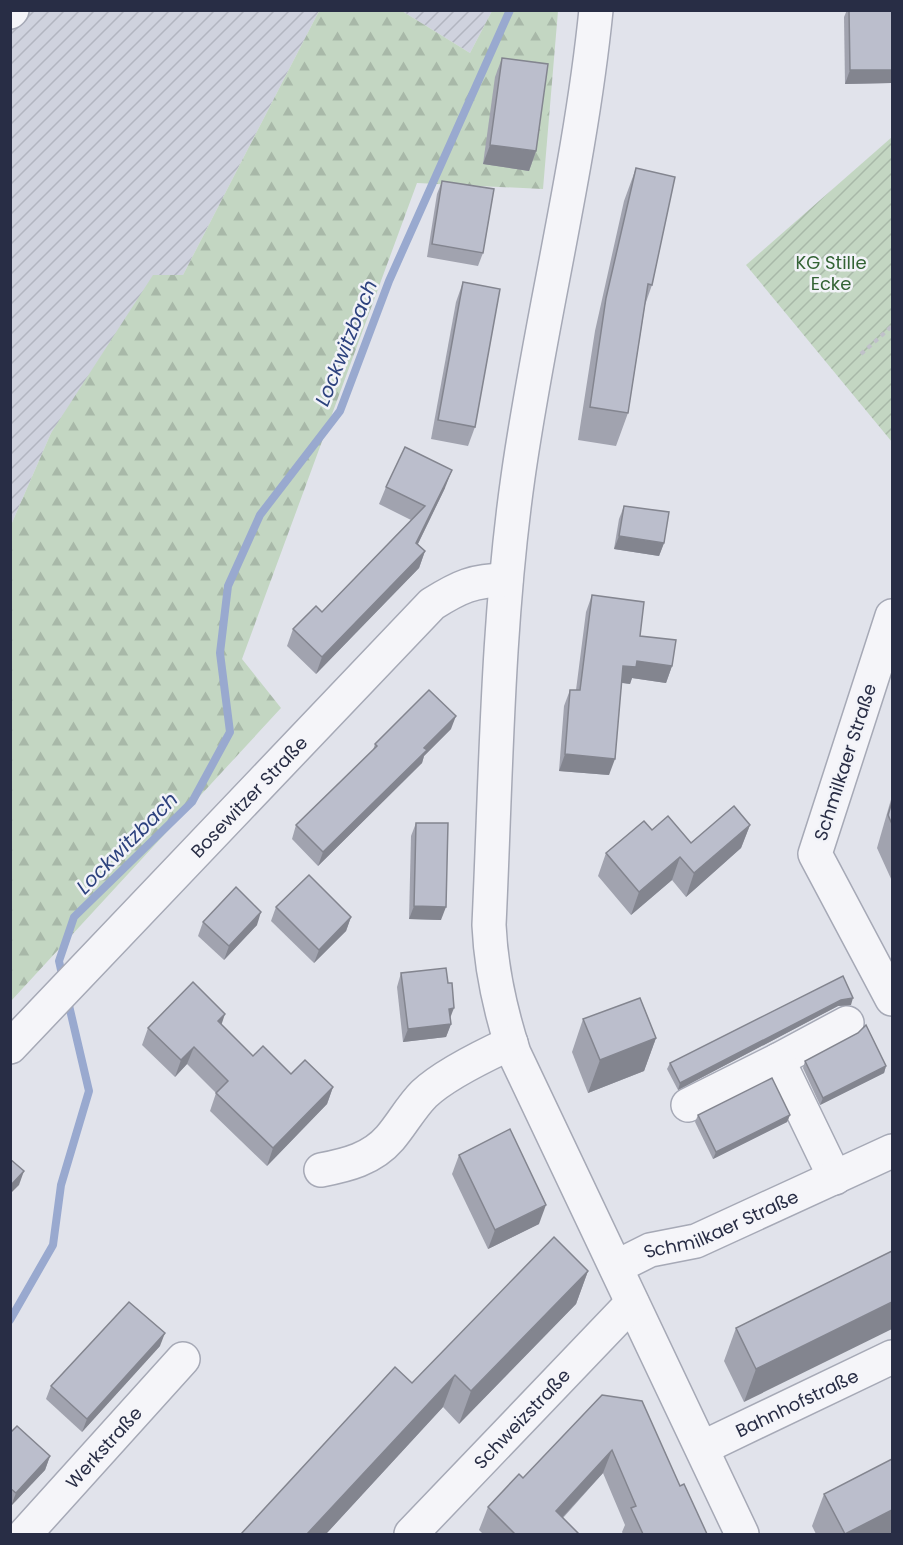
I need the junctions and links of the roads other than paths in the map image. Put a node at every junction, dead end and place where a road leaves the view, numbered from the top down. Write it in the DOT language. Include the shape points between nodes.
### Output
graph roads {
  1 [pos="596,10"];
  2 [pos="506,580"];
  3 [pos="892,616"];
  4 [pos="892,999"];
  5 [pos="847,1023"];
  6 [pos="511,1043"];
  7 [pos="10,1047"];
  8 [pos="778,1060"];
  9 [pos="688,1105"];
  10 [pos="892,1151"];
  11 [pos="321,1170"];
  12 [pos="835,1178"];
  13 [pos="616,1268"];
  14 [pos="632,1303"];
  15 [pos="892,1357"];
  16 [pos="183,1359"];
  17 [pos="702,1448"];
  18 [pos="25,1534"];
  19 [pos="411,1534"];
  20 [pos="742,1534"];
  1 -- 2 [label="street" via="581,127 533,377"];
  2 -- 6 [label="street" via="489,925 491,966"];
  2 -- 7 [label="street, Bosewitzer Straße" via="480,580 432,604"];
  3 -- 4 [label="street, Schmilkaer Straße" via="815,854"];
  5 -- 8 [label="street"];
  6 -- 11 [label="street" via="424,1094 373,1153 352,1164"];
  6 -- 13 [label="street"];
  8 -- 9 [label="street"];
  8 -- 12 [label="street"];
  10 -- 12 [label="street, Schmilkaer Straße"];
  12 -- 13 [label="street, Schmilkaer Straße" via="696,1241 650,1250"];
  13 -- 14 [label="street"];
  14 -- 17 [label="street"];
  14 -- 19 [label="street, Schweizstraße"];
  15 -- 17 [label="street, Bahnhofstraße"];
  16 -- 18 [label="street, Werkstraße"];
  17 -- 20 [label="street"];
}
